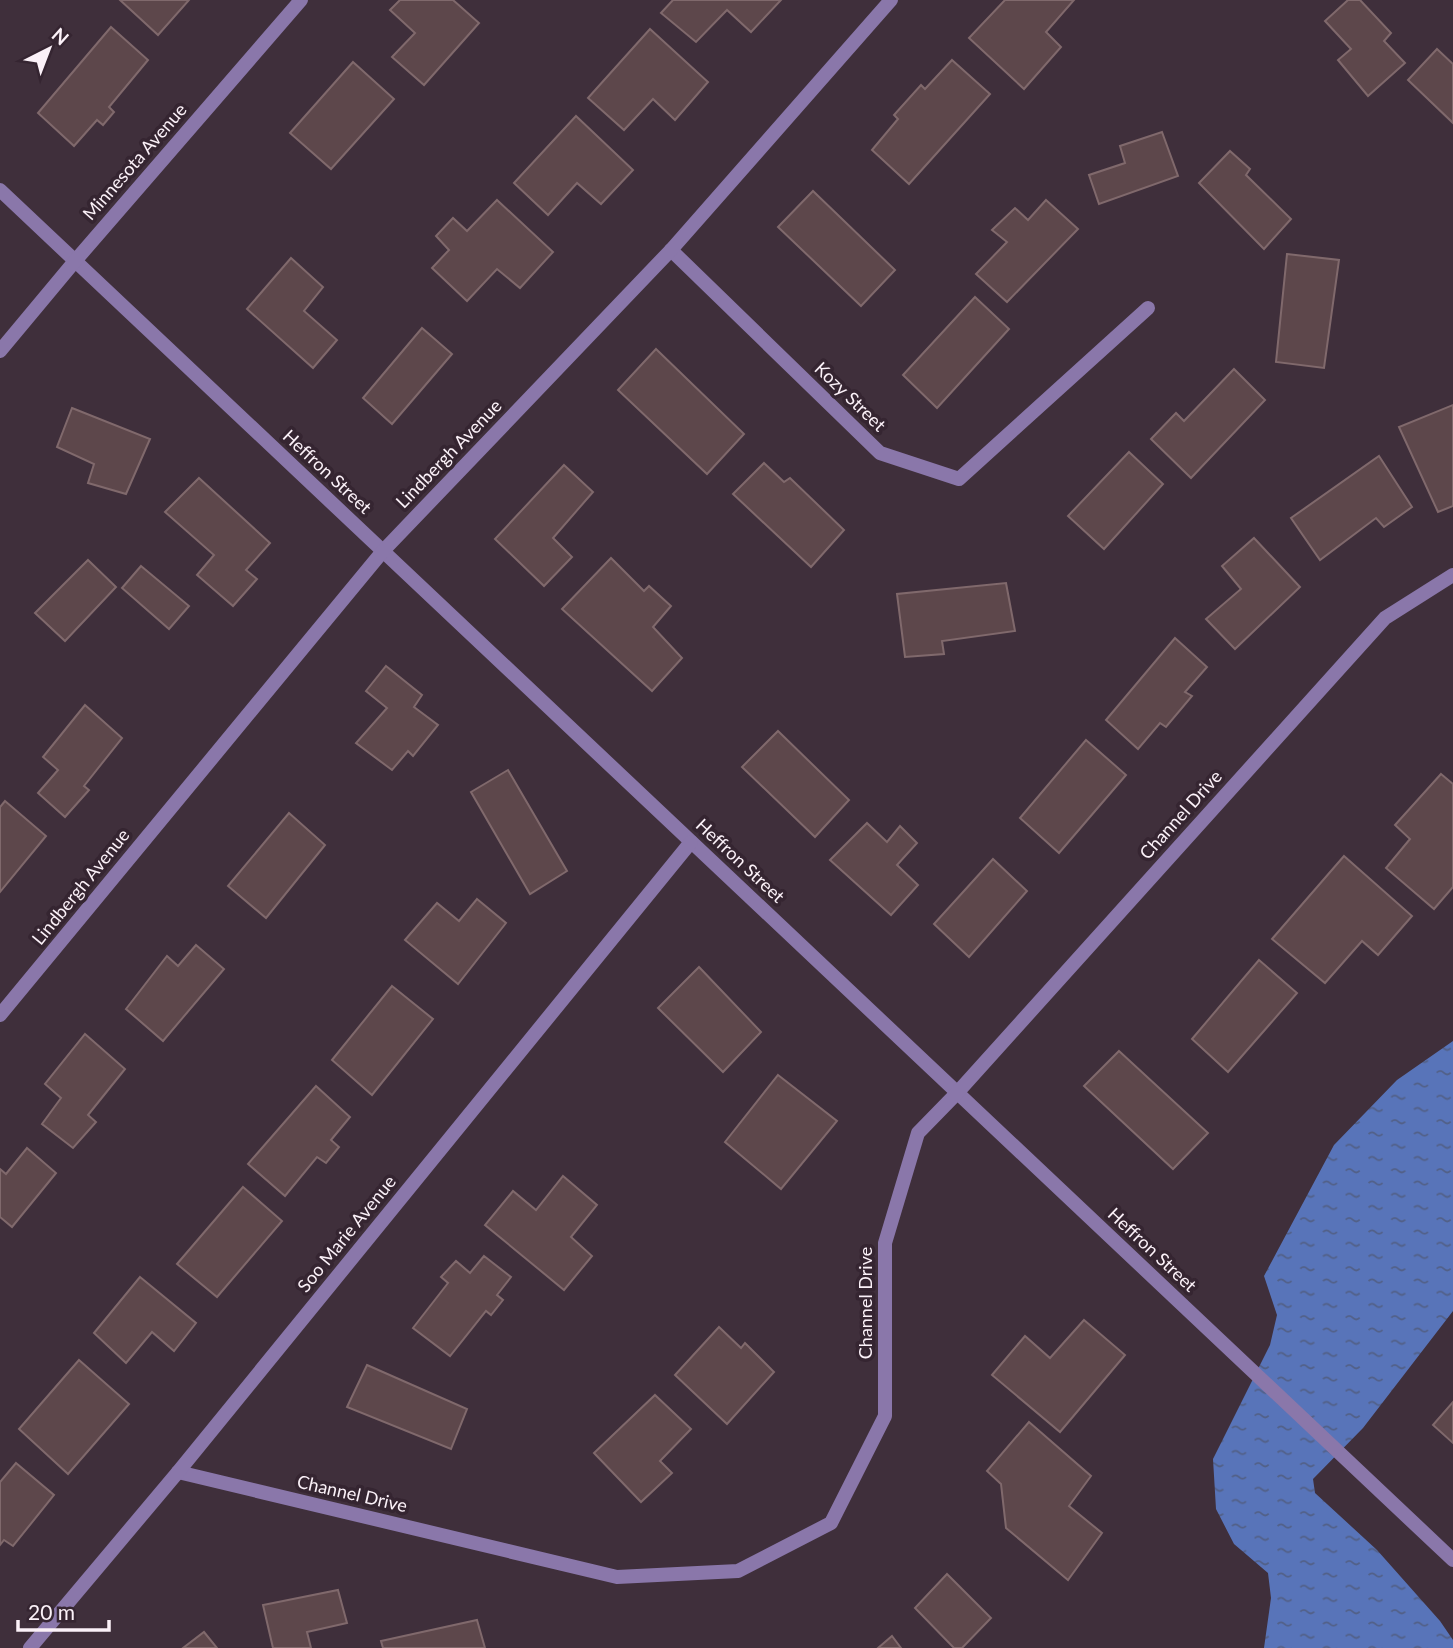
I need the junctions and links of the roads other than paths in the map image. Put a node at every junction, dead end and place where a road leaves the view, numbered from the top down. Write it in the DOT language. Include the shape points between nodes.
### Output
graph roads {
  1 [pos="301,0"];
  2 [pos="891,0"];
  3 [pos="0,190"];
  4 [pos="671,250"];
  5 [pos="75,261"];
  6 [pos="1148,307"];
  7 [pos="0,351"];
  8 [pos="383,551"];
  9 [pos="1453,575"];
  10 [pos="691,842"];
  11 [pos="0,1015"];
  12 [pos="957,1093"];
  13 [pos="178,1472"];
  14 [pos="1453,1560"];
  15 [pos="30,1648"];
  1 -- 5 [label="street, Minnesota Avenue"];
  2 -- 4 [label="street, Lindbergh Avenue"];
  3 -- 5 [label="street, Heffron Street"];
  4 -- 6 [label="street, Kozy Street" via="880,453 959,479"];
  4 -- 8 [label="street, Lindbergh Avenue"];
  5 -- 7 [label="street, Minnesota Avenue"];
  5 -- 8 [label="street, Heffron Street"];
  8 -- 10 [label="street, Heffron Street"];
  8 -- 11 [label="street, Lindbergh Avenue"];
  9 -- 12 [label="street, Channel Drive" via="1385,618"];
  10 -- 12 [label="street, Heffron Street"];
  10 -- 13 [label="street, Soo Marie Avenue"];
  12 -- 13 [label="street, Channel Drive" via="918,1133 885,1243 885,1416 831,1522 738,1571 617,1577"];
  12 -- 14 [label="street, Heffron Street"];
  13 -- 15 [label="street, Soo Marie Avenue"];
}
